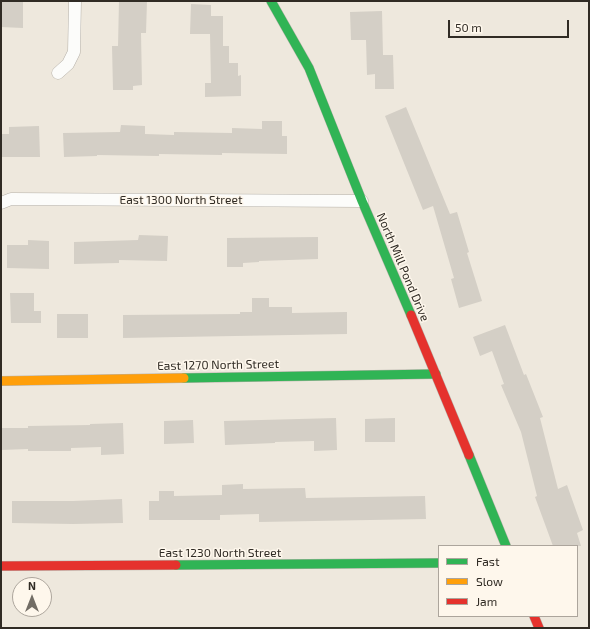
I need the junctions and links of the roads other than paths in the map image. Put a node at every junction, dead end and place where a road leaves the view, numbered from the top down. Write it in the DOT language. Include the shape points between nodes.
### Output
graph roads {
  1 [pos="75,1"];
  2 [pos="270,1"];
  3 [pos="58,73"];
  4 [pos="362,201"];
  5 [pos="1,203"];
  6 [pos="436,374"];
  7 [pos="1,381"];
  8 [pos="506,545"];
  9 [pos="438,563"];
  10 [pos="1,566"];
  11 [pos="534,617"];
  12 [pos="539,628"];
  1 -- 3 [label="street" via="74,52 68,64"];
  2 -- 4 [label="street, North Mill Pond Drive" via="309,68"];
  4 -- 5 [label="street, East 1300 North Street" via="11,200"];
  4 -- 6 [label="street, North Mill Pond Drive"];
  6 -- 7 [label="street, East 1270 North Street"];
  6 -- 8 [label="street, North Mill Pond Drive"];
  9 -- 10 [label="street, East 1230 North Street"];
  11 -- 12 [label="street"];
}
